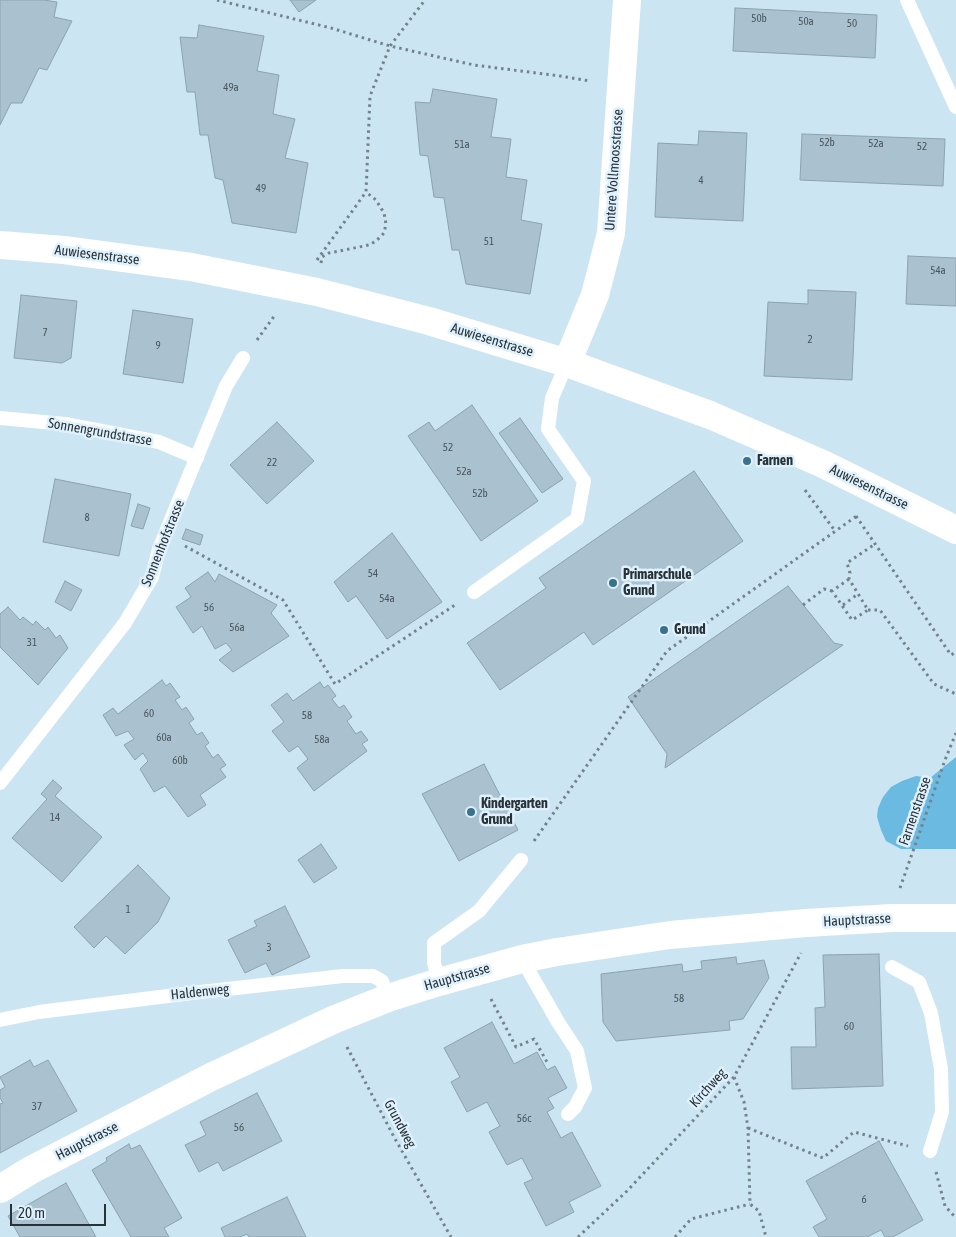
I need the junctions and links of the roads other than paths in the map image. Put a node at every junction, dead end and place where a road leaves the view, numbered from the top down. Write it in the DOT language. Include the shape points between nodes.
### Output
graph roads {
  1 [pos="627,0"];
  2 [pos="907,0"];
  3 [pos="956,107"];
  4 [pos="0,245"];
  5 [pos="243,358"];
  6 [pos="567,363"];
  7 [pos="0,418"];
  8 [pos="197,458"];
  9 [pos="956,530"];
  10 [pos="474,592"];
  11 [pos="0,783"];
  12 [pos="521,860"];
  13 [pos="956,918"];
  14 [pos="522,959"];
  15 [pos="892,967"];
  16 [pos="439,982"];
  17 [pos="388,998"];
  18 [pos="0,1020"];
  19 [pos="568,1114"];
  20 [pos="930,1151"];
  21 [pos="0,1189"];
  1 -- 6 [label="street, Untere Vollmoosstrasse" via="610,234 595,295"];
  2 -- 3 [label="lane"];
  4 -- 6 [label="street, Auwiesenstrasse" via="191,267 317,292 429,321"];
  5 -- 8 [label="lane, Sonnenhofstrasse" via="226,386"];
  6 -- 9 [label="street, Auwiesenstrasse" via="759,436"];
  6 -- 10 [label="lane" via="552,398 548,429 584,481 577,519"];
  7 -- 8 [label="lane, Sonnengrundstrasse" via="65,424 159,442"];
  8 -- 11 [label="lane, Sonnenhofstrasse" via="159,549 152,577 125,623"];
  12 -- 16 [label="lane" via="479,911 434,943 434,963"];
  13 -- 14 [label="street, Hauptstrasse" via="892,918 670,934"];
  14 -- 16 [label="street, Hauptstrasse"];
  14 -- 19 [label="lane" via="577,1051 586,1088"];
  15 -- 20 [label="lane" via="919,982 931,1013 941,1069 942,1112"];
  16 -- 17 [label="street, Hauptstrasse"];
  17 -- 18 [label="lane, Haldenweg" via="382,981 373,976 343,976 192,992"];
  17 -- 21 [label="street, Hauptstrasse" via="211,1077"];
}
